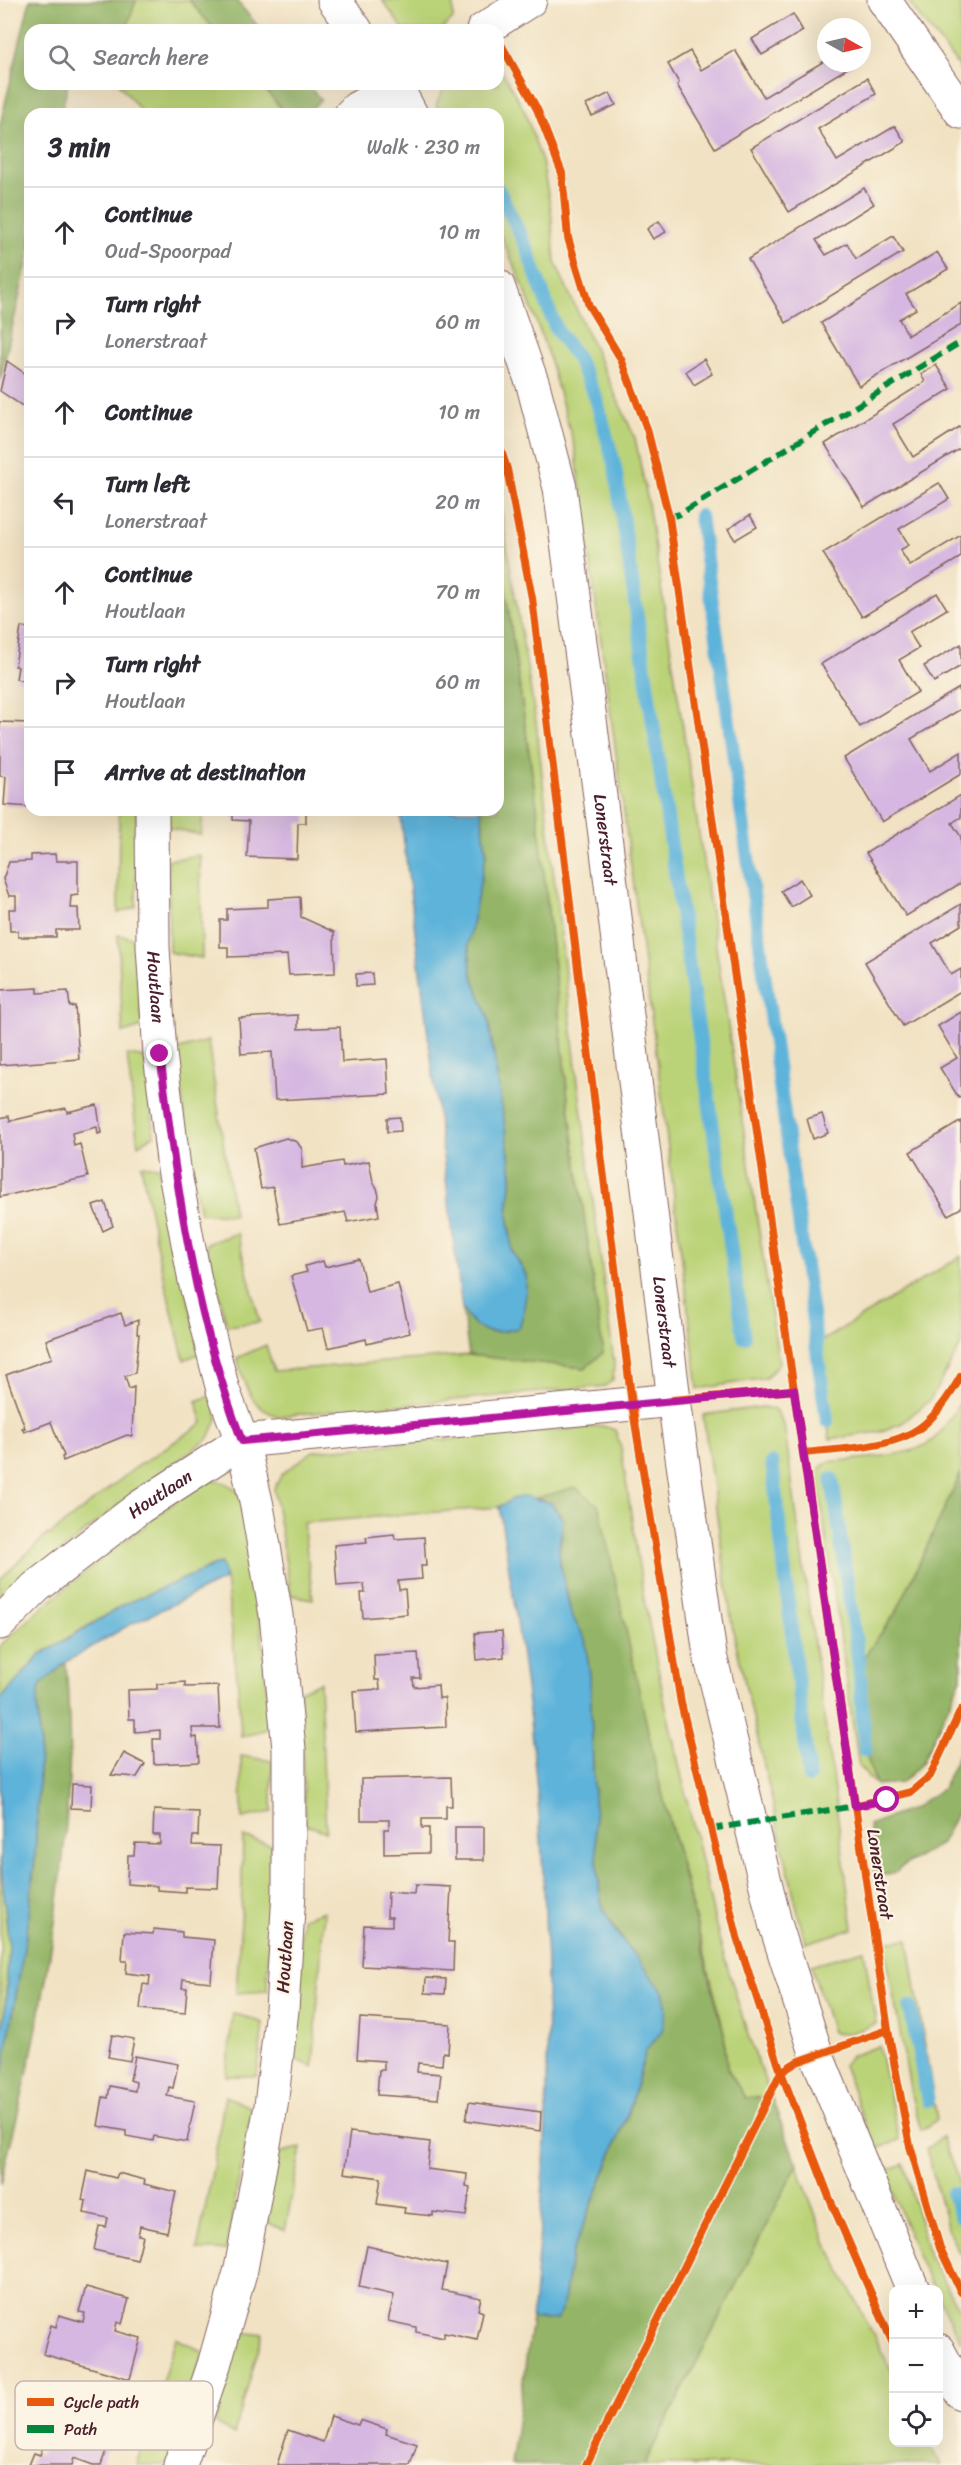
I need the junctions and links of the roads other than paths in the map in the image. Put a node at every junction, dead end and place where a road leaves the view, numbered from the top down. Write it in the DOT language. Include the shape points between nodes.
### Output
graph roads {
  1 [pos="334,0"];
  2 [pos="530,0"];
  3 [pos="884,0"];
  4 [pos="352,24"];
  5 [pos="492,24"];
  6 [pos="401,92"];
  7 [pos="357,108"];
  8 [pos="961,112"];
  9 [pos="504,303"];
  10 [pos="152,816"];
  11 [pos="674,1400"];
  12 [pos="242,1441"];
  13 [pos="0,1623"];
  14 [pos="911,2285"];
  15 [pos="943,2358"];
  16 [pos="208,2381"];
  17 [pos="961,2393"];
  18 [pos="185,2450"];
  19 [pos="180,2465"];
  1 -- 4 [label="street"];
  2 -- 5 [label="street"];
  3 -- 8 [label="street"];
  6 -- 7 [label="street"];
  9 -- 11 [label="street, Lonerstraat" via="533,385 560,488"];
  10 -- 12 [label="street, Houtlaan" via="153,947 160,1054 174,1168 195,1281 223,1390"];
  11 -- 12 [label="street, Houtlaan"];
  11 -- 14 [label="street, Lonerstraat" via="710,1655 775,1923 817,2056"];
  12 -- 13 [label="street, Houtlaan" via="140,1507 36,1587"];
  12 -- 16 [label="street, Houtlaan" via="276,1615 288,1749 289,1892 271,2106 241,2269"];
  15 -- 17 [label="street"];
  18 -- 19 [label="street, Houtlaan"];
}
